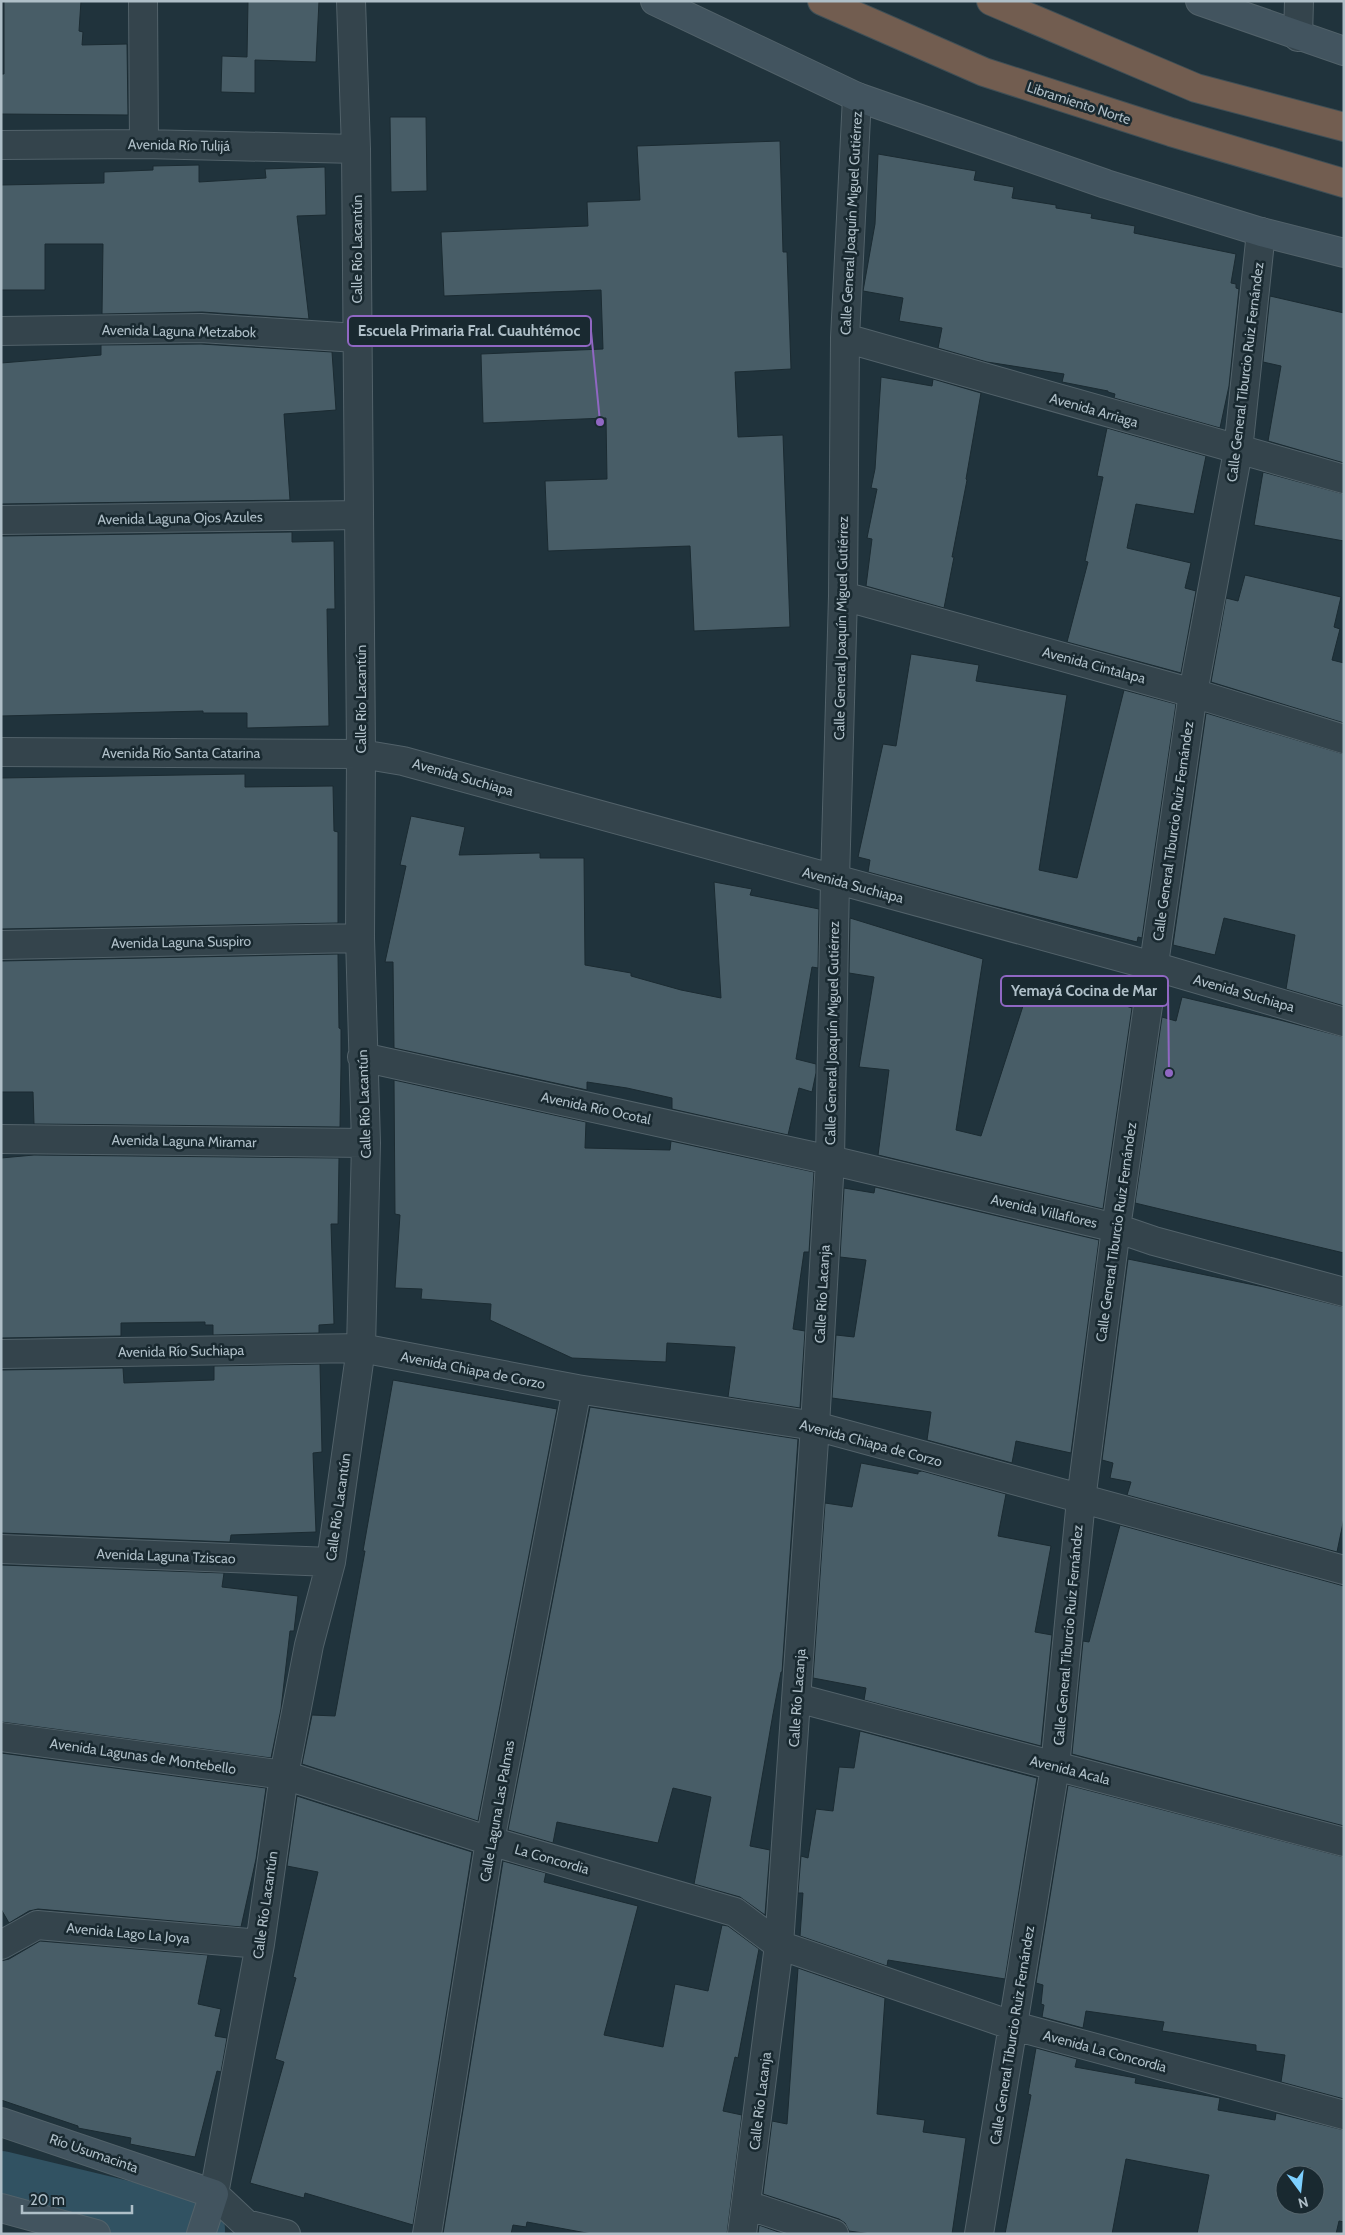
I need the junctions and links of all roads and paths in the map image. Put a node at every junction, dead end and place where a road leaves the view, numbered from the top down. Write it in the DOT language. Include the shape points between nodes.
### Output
graph roads {
  1 [pos="144,1"];
  2 [pos="350,1"];
  3 [pos="655,1"];
  4 [pos="822,1"];
  5 [pos="991,1"];
  6 [pos="1200,1"];
  7 [pos="1299,1"];
  8 [pos="1298,36"];
  9 [pos="1344,51"];
  10 [pos="857,97"];
  11 [pos="1344,127"];
  12 [pos="144,144"];
  13 [pos="1,145"];
  14 [pos="356,149"];
  15 [pos="1344,183"];
  16 [pos="1261,232"];
  17 [pos="1344,254"];
  18 [pos="1,331"];
  19 [pos="358,338"];
  20 [pos="845,338"];
  21 [pos="1238,451"];
  22 [pos="1344,480"];
  23 [pos="359,515"];
  24 [pos="1,520"];
  25 [pos="843,596"];
  26 [pos="1193,693"];
  27 [pos="1344,739"];
  28 [pos="1,752"];
  29 [pos="361,754"];
  30 [pos="835,880"];
  31 [pos="360,938"];
  32 [pos="1,945"];
  33 [pos="1153,966"];
  34 [pos="1344,1022"];
  35 [pos="362,1057"];
  36 [pos="1,1139"];
  37 [pos="366,1143"];
  38 [pos="830,1160"];
  39 [pos="1116,1228"];
  40 [pos="1344,1292"];
  41 [pos="361,1348"];
  42 [pos="1,1354"];
  43 [pos="577,1390"];
  44 [pos="815,1426"];
  45 [pos="1081,1500"];
  46 [pos="1,1549"];
  47 [pos="331,1562"];
  48 [pos="1344,1570"];
  49 [pos="797,1698"];
  50 [pos="1,1737"];
  51 [pos="1055,1767"];
  52 [pos="284,1774"];
  53 [pos="490,1841"];
  54 [pos="1344,1842"];
  55 [pos="735,1912"];
  56 [pos="260,1944"];
  57 [pos="1,1945"];
  58 [pos="779,1945"];
  59 [pos="1014,2026"];
  60 [pos="1344,2115"];
  61 [pos="1,2122"];
  62 [pos="214,2194"];
  63 [pos="747,2205"];
  64 [pos="1,2208"];
  65 [pos="238,2229"];
  66 [pos="96,2234"];
  67 [pos="200,2234"];
  68 [pos="286,2234"];
  69 [pos="427,2234"];
  70 [pos="742,2234"];
  71 [pos="834,2234"];
  72 [pos="979,2234"];
  1 -- 12 [label="street"];
  2 -- 14 [label="street, Calle Río Lacantún"];
  3 -- 10 [label="street"];
  4 -- 15 [label="highway, Libramiento Norte" via="984,72"];
  5 -- 11 [label="highway" via="1196,88"];
  6 -- 8 [label="street"];
  7 -- 8 [label="street"];
  8 -- 9 [label="street"];
  10 -- 16 [label="street" via="1106,184"];
  10 -- 20 [label="street, Calle General Joaquín Miguel Gutiérrez"];
  12 -- 13 [label="street, Avenida Río Tulijá"];
  12 -- 14 [label="street, Avenida Río Tulijá"];
  14 -- 19 [label="street, Calle Río Lacantún"];
  16 -- 17 [label="street"];
  16 -- 21 [label="street, Calle General Tiburcio Ruiz Fernández"];
  18 -- 19 [label="street, Avenida Laguna Metzabok" via="201,328"];
  19 -- 23 [label="street, Calle Río Lacantún"];
  20 -- 21 [label="street, Avenida Arriaga"];
  20 -- 25 [label="street, Calle General Joaquín Miguel Gutiérrez"];
  21 -- 22 [label="street, Avenida Arriaga"];
  21 -- 26 [label="street, Calle General Tiburcio Ruiz Fernández"];
  23 -- 24 [label="street, Avenida Laguna Ojos Azules"];
  23 -- 29 [label="street, Calle Río Lacantún"];
  25 -- 26 [label="street, Avenida Cintalapa"];
  25 -- 30 [label="street, Calle General Joaquín Miguel Gutiérrez"];
  26 -- 27 [label="street, Avenida Cintalapa"];
  26 -- 33 [label="street, Calle General Tiburcio Ruiz Fernández"];
  28 -- 29 [label="street, Avenida Río Santa Catarina"];
  29 -- 30 [label="street, Avenida Suchiapa" via="403,760"];
  29 -- 31 [label="street, Calle Río Lacantún"];
  30 -- 33 [label="street, Avenida Suchiapa"];
  30 -- 38 [label="street, Calle General Joaquín Miguel Gutiérrez"];
  31 -- 32 [label="street, Avenida Laguna Suspiro"];
  31 -- 35 [label="street, Calle Río Lacantún"];
  33 -- 34 [label="street, Avenida Suchiapa"];
  33 -- 39 [label="street, Calle General Tiburcio Ruiz Fernández"];
  35 -- 37 [label="street, Calle Río Lacantún"];
  35 -- 38 [label="street, Avenida Río Ocotal"];
  36 -- 37 [label="street, Avenida Laguna Miramar"];
  37 -- 41 [label="street, Calle Río Lacantún"];
  38 -- 39 [label="street, Avenida Villaflores"];
  38 -- 44 [label="street, Calle Río Lacanja"];
  39 -- 40 [label="street, Avenida Villaflores"];
  39 -- 45 [label="street, Calle General Tiburcio Ruiz Fernández"];
  41 -- 42 [label="street, Avenida Río Suchiapa"];
  41 -- 43 [label="street, Avenida Chiapa de Corzo"];
  41 -- 47 [label="street, Calle Río Lacantún"];
  43 -- 44 [label="street, Avenida Chiapa de Corzo"];
  43 -- 53 [label="street, Calle Laguna Las Palmas"];
  44 -- 45 [label="street, Avenida Chiapa de Corzo"];
  44 -- 49 [label="street, Calle Río Lacanja"];
  45 -- 48 [label="street, Avenida Chiapa de Corzo"];
  45 -- 51 [label="street, Calle General Tiburcio Ruiz Fernández"];
  46 -- 47 [label="street, Avenida Laguna Tziscao"];
  47 -- 52 [label="street, Calle Río Lacantún" via="309,1645"];
  49 -- 51 [label="street, Avenida Acala"];
  49 -- 58 [label="street, Calle Río Lacanja"];
  50 -- 52 [label="street, Avenida Lagunas de Montebello"];
  51 -- 54 [label="street, Avenida Acala"];
  51 -- 59 [label="street, Calle General Tiburcio Ruiz Fernández"];
  52 -- 53 [label="street, La Concordia"];
  52 -- 56 [label="street, Calle Río Lacantún"];
  53 -- 55 [label="street, La Concordia"];
  53 -- 69 [label="street, Calle Laguna Las Palmas"];
  55 -- 58 [label="street, Avenida La Concordia"];
  56 -- 57 [label="street, Avenida Lago La Joya" via="37,1925"];
  56 -- 62 [label="street, Calle Río Lacantún"];
  58 -- 59 [label="street, Avenida La Concordia"];
  58 -- 63 [label="street, Calle Río Lacanja"];
  59 -- 60 [label="street, Avenida La Concordia"];
  59 -- 72 [label="street, Calle General Tiburcio Ruiz Fernández"];
  61 -- 62 [label="street, Río Usumacinta"];
  62 -- 65 [label="street"];
  62 -- 67 [label="street"];
  63 -- 70 [label="street, Calle Río Lacanja"];
  63 -- 71 [label="street"];
  64 -- 66 [label="street"];
  65 -- 68 [label="street"];
}
